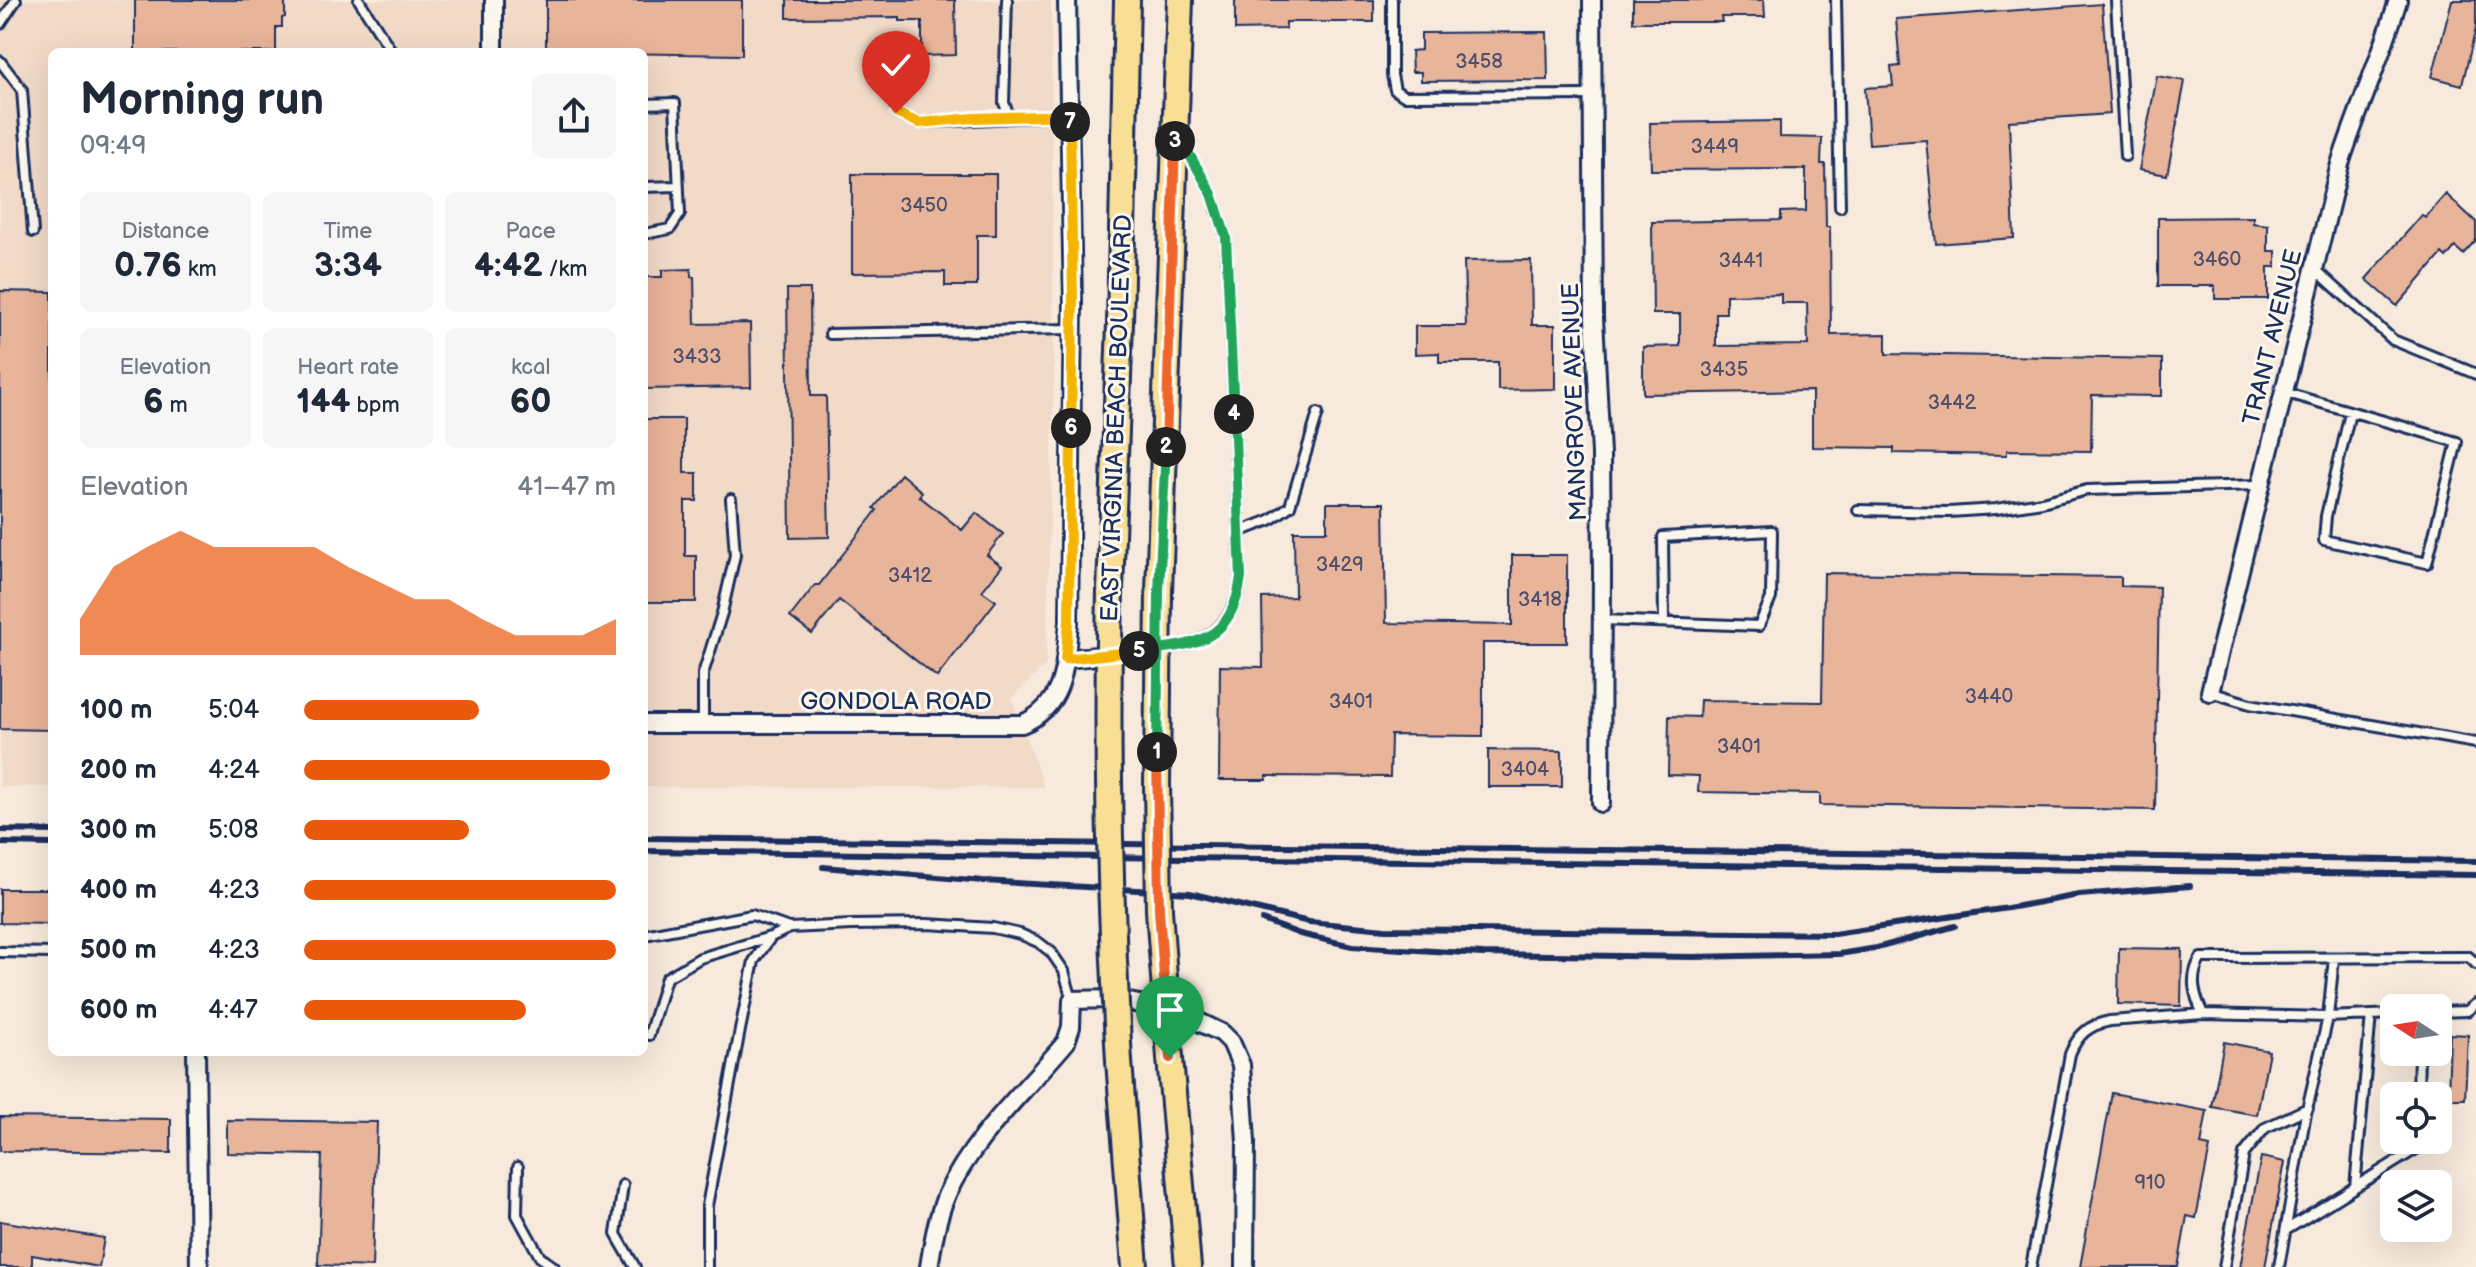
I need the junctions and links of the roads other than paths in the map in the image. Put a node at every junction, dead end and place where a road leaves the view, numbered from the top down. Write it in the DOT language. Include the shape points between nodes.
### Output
graph roads {
  1 [pos="16,0"];
  2 [pos="359,0"];
  3 [pos="494,0"];
  4 [pos="1007,0"];
  5 [pos="1067,0"];
  6 [pos="1127,0"];
  7 [pos="1180,0"];
  8 [pos="1392,0"];
  9 [pos="1592,0"];
  10 [pos="1836,0"];
  11 [pos="2116,0"];
  12 [pos="2398,0"];
  13 [pos="0,24"];
  14 [pos="389,48"];
  15 [pos="494,48"];
  16 [pos="0,61"];
  17 [pos="895,63"];
  18 [pos="1593,95"];
  19 [pos="648,104"];
  20 [pos="1070,115"];
  21 [pos="1010,118"];
  22 [pos="1176,131"];
  23 [pos="2125,156"];
  24 [pos="677,186"];
  25 [pos="648,187"];
  26 [pos="1840,207"];
  27 [pos="33,232"];
  28 [pos="648,233"];
  29 [pos="2314,268"];
  30 [pos="1073,329"];
  31 [pos="830,334"];
  32 [pos="2476,374"];
  33 [pos="2282,392"];
  34 [pos="1318,413"];
  35 [pos="2350,413"];
  36 [pos="2259,485"];
  37 [pos="731,499"];
  38 [pos="1858,510"];
  39 [pos="1239,532"];
  40 [pos="1602,620"];
  41 [pos="1664,622"];
  42 [pos="1108,655"];
  43 [pos="1065,659"];
  44 [pos="2210,692"];
  45 [pos="648,724"];
  46 [pos="703,725"];
  47 [pos="2476,743"];
  48 [pos="1601,803"];
  49 [pos="790,928"];
  50 [pos="648,934"];
  51 [pos="771,937"];
  52 [pos="0,952"];
  53 [pos="48,953"];
  54 [pos="2334,958"];
  55 [pos="2476,964"];
  56 [pos="1072,1000"];
  57 [pos="2476,1004"];
  58 [pos="2452,1012"];
  59 [pos="2203,1014"];
  60 [pos="2371,1015"];
  61 [pos="2380,1015"];
  62 [pos="2328,1017"];
  63 [pos="649,1035"];
  64 [pos="196,1056"];
  65 [pos="2308,1108"];
  66 [pos="2408,1154"];
  67 [pos="518,1167"];
  68 [pos="623,1185"];
  69 [pos="2355,1187"];
  70 [pos="2286,1230"];
  71 [pos="199,1267"];
  72 [pos="554,1267"];
  73 [pos="635,1267"];
  74 [pos="707,1267"];
  75 [pos="929,1267"];
  76 [pos="1135,1267"];
  77 [pos="1188,1267"];
  78 [pos="1245,1267"];
  79 [pos="2031,1267"];
  80 [pos="2224,1267"];
  81 [pos="2279,1267"];
  1 -- 13 [label="lane"];
  2 -- 14 [label="lane"];
  3 -- 15 [label="street"];
  4 -- 21 [label="lane" via="1004,103"];
  5 -- 20 [label="street, EAST VIRGINIA BEACH BOULEVARD"];
  6 -- 76 [label="main road, EAST VIRGINIA BEACH BOULEVARD, bridge" via="1107,749 1111,923"];
  7 -- 22 [label="main road, EAST VIRGINIA BEACH BOULEVARD"];
  8 -- 18 [label="lane" via="1392,75 1395,90 1404,96"];
  9 -- 18 [label="street, MANGROVE AVENUE"];
  10 -- 26 [label="lane"];
  11 -- 23 [label="lane"];
  12 -- 29 [label="street, TRANT AVENUE" via="2340,164"];
  16 -- 27 [label="lane" via="22,90"];
  17 -- 21 [label="lane" via="896,113 919,123"];
  18 -- 40 [label="street, MANGROVE AVENUE"];
  19 -- 24 [label="lane" via="675,103"];
  20 -- 21 [label="lane"];
  20 -- 30 [label="street, EAST VIRGINIA BEACH BOULEVARD"];
  22 -- 39 [label="lane" via="1212,194 1226,237"];
  22 -- 77 [label="main road, EAST VIRGINIA BEACH BOULEVARD, bridge" via="1159,591 1158,894"];
  24 -- 25 [label="lane"];
  24 -- 28 [label="lane" via="680,214 670,229"];
  29 -- 32 [label="lane" via="2393,340"];
  29 -- 33 [label="street, TRANT AVENUE"];
  30 -- 31 [label="lane"];
  30 -- 43 [label="street, EAST VIRGINIA BEACH BOULEVARD"];
  33 -- 35 [label="lane"];
  33 -- 36 [label="street, TRANT AVENUE"];
  34 -- 39 [label="lane" via="1290,506"];
  35 -- 35 [label="lane" via="2457,442 2427,563 2324,540"];
  36 -- 38 [label="lane" via="2087,490 1980,510"];
  36 -- 44 [label="street, TRANT AVENUE"];
  37 -- 46 [label="lane" via="735,555 703,674"];
  39 -- 42 [label="lane" via="1238,599 1221,625 1189,646"];
  40 -- 41 [label="lane"];
  40 -- 48 [label="street, MANGROVE AVENUE"];
  41 -- 41 [label="lane" via="1759,626 1771,598 1772,531 1663,537"];
  42 -- 43 [label="street"];
  43 -- 46 [label="street, GONDOLA ROAD" via="1050,706 1022,724"];
  44 -- 47 [label="lane" via="2250,704"];
  45 -- 46 [label="street, GONDOLA ROAD"];
  49 -- 50 [label="lane" via="752,915"];
  49 -- 51 [label="lane"];
  49 -- 56 [label="lane" via="927,924 1020,934 1051,952 1064,971"];
  51 -- 63 [label="lane" via="700,958 666,978"];
  51 -- 74 [label="lane" via="754,961 740,1030 707,1206"];
  52 -- 53 [label="lane"];
  54 -- 55 [label="lane" via="2469,957"];
  54 -- 59 [label="lane" via="2201,958 2193,980"];
  54 -- 62 [label="lane"];
  56 -- 75 [label="street" via="1066,1042 965,1161 934,1234"];
  56 -- 78 [label="street" via="1113,999 1166,1009 1231,1042 1241,1065 1246,1142"];
  57 -- 58 [label="lane"];
  59 -- 62 [label="lane"];
  59 -- 79 [label="lane" via="2096,1024 2075,1040"];
  60 -- 61 [label="lane"];
  60 -- 62 [label="lane"];
  60 -- 69 [label="lane"];
  62 -- 65 [label="lane"];
  64 -- 71 [label="street"];
  65 -- 70 [label="lane"];
  65 -- 80 [label="lane" via="2265,1128 2244,1154"];
  66 -- 69 [label="lane"];
  67 -- 72 [label="lane" via="517,1215 540,1257"];
  68 -- 73 [label="lane" via="616,1234"];
  69 -- 70 [label="lane"];
  70 -- 81 [label="lane"];
}
